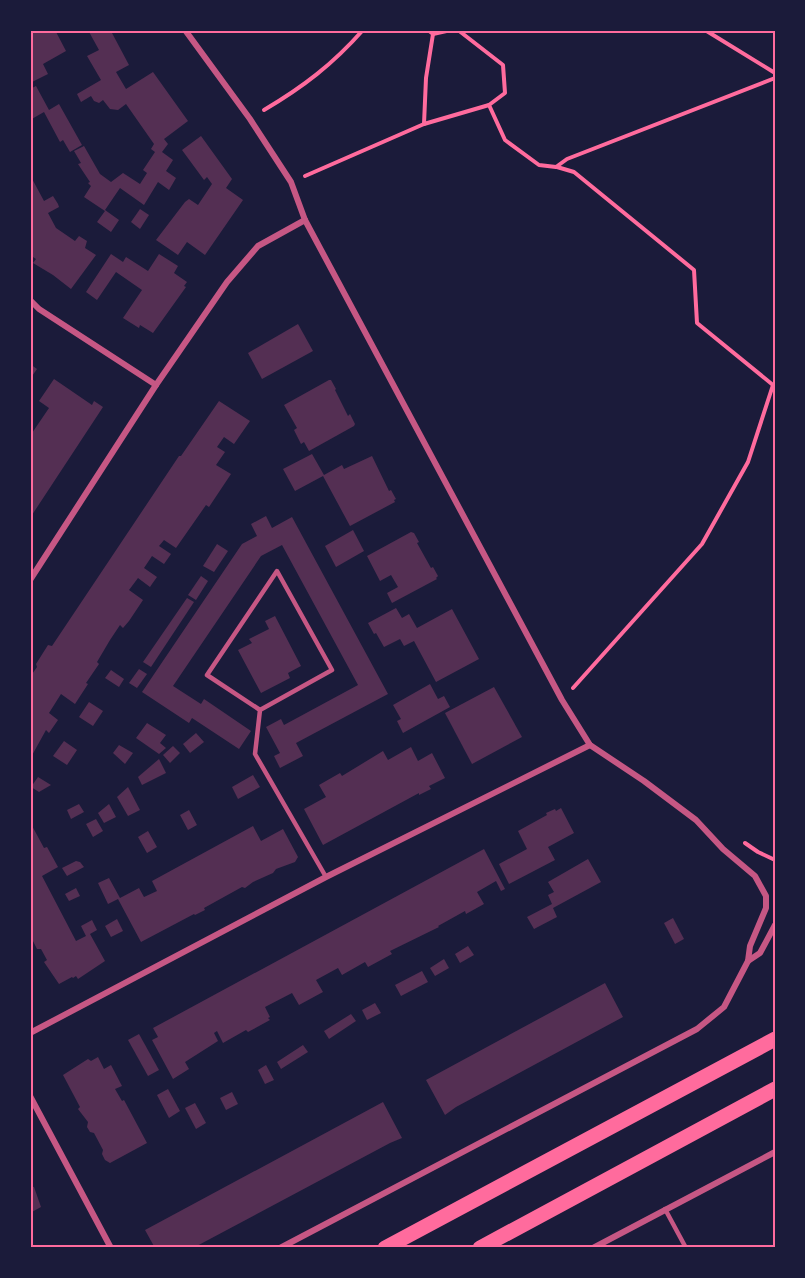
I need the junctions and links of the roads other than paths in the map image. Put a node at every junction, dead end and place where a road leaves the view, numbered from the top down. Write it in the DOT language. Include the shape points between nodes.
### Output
graph roads {
  1 [pos="185,30"];
  2 [pos="305,220"];
  3 [pos="30,300"];
  4 [pos="156,385"];
  5 [pos="30,580"];
  6 [pos="260,710"];
  7 [pos="590,745"];
  8 [pos="326,877"];
  9 [pos="775,925"];
  10 [pos="748,961"];
  11 [pos="30,1033"];
  12 [pos="775,1039"];
  13 [pos="775,1089"];
  14 [pos="30,1096"];
  15 [pos="775,1152"];
  16 [pos="665,1209"];
  17 [pos="111,1248"];
  18 [pos="280,1248"];
  19 [pos="385,1248"];
  20 [pos="480,1248"];
  21 [pos="593,1248"];
  22 [pos="686,1248"];
  1 -- 2 [label="street" via="291,182"];
  2 -- 4 [label="street" via="258,246 227,282"];
  2 -- 7 [label="street" via="562,700"];
  3 -- 4 [label="street"];
  4 -- 5 [label="street"];
  6 -- 6 [label="lane" via="332,670 277,571 207,675"];
  6 -- 8 [label="lane" via="255,754"];
  7 -- 8 [label="street"];
  7 -- 10 [label="street" via="696,820 755,876 766,896 766,909 750,946"];
  8 -- 11 [label="street"];
  9 -- 10 [label="street" via="760,952"];
  10 -- 18 [label="street" via="724,1006 697,1029"];
  12 -- 19 [label="main road"];
  13 -- 20 [label="main road"];
  14 -- 17 [label="street"];
  15 -- 16 [label="street"];
  16 -- 21 [label="street"];
  16 -- 22 [label="lane"];
}
